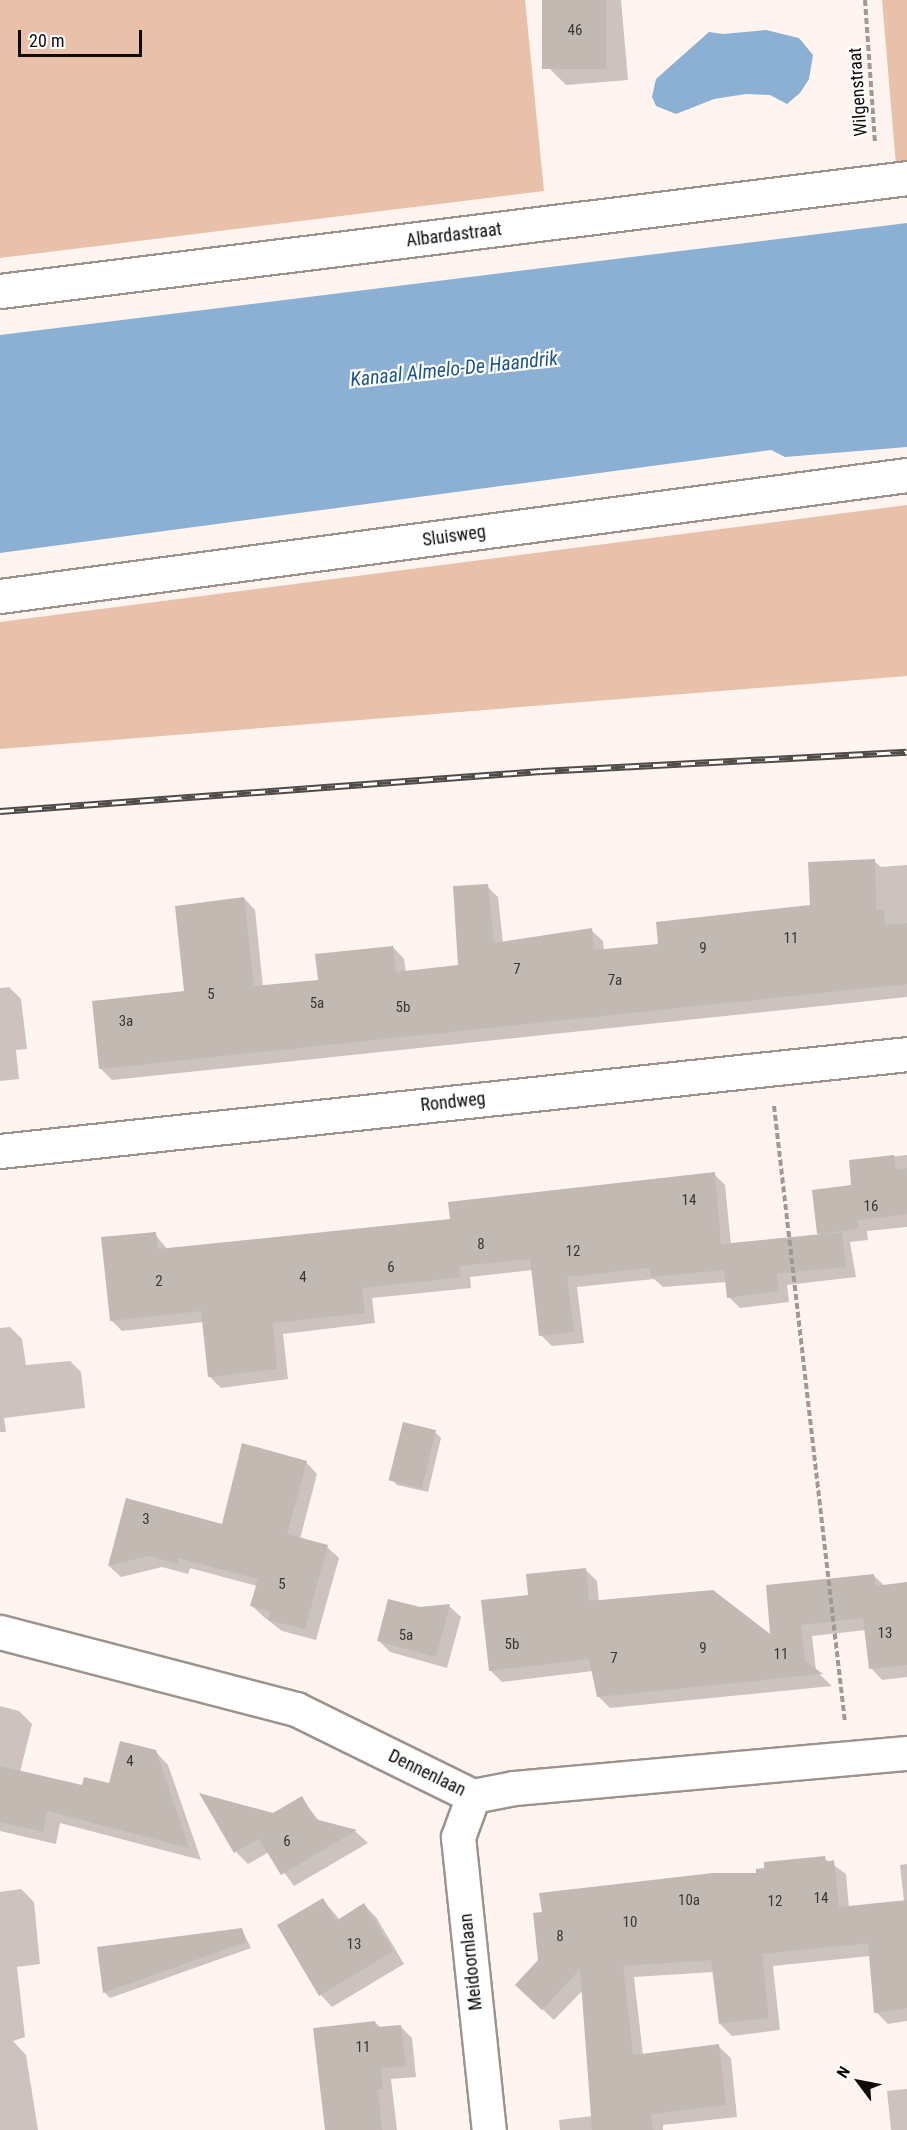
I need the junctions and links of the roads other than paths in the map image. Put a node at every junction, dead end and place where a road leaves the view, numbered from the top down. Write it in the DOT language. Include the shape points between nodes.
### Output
graph roads {
  1 [pos="892,180"];
  2 [pos="0,291"];
  3 [pos="907,475"];
  4 [pos="0,596"];
  5 [pos="907,1054"];
  6 [pos="0,1151"];
  7 [pos="0,1632"];
  8 [pos="907,1753"];
  9 [pos="473,1796"];
  10 [pos="489,2130"];
  1 -- 2 [label="street, Albardastraat"];
  3 -- 4 [label="street, Sluisweg"];
  5 -- 6 [label="street, Rondweg"];
  7 -- 9 [label="street, Dennenlaan" via="296,1709"];
  8 -- 9 [label="street, Dennenlaan" via="514,1788"];
  9 -- 10 [label="street, Meidoornlaan" via="458,1837"];
}
